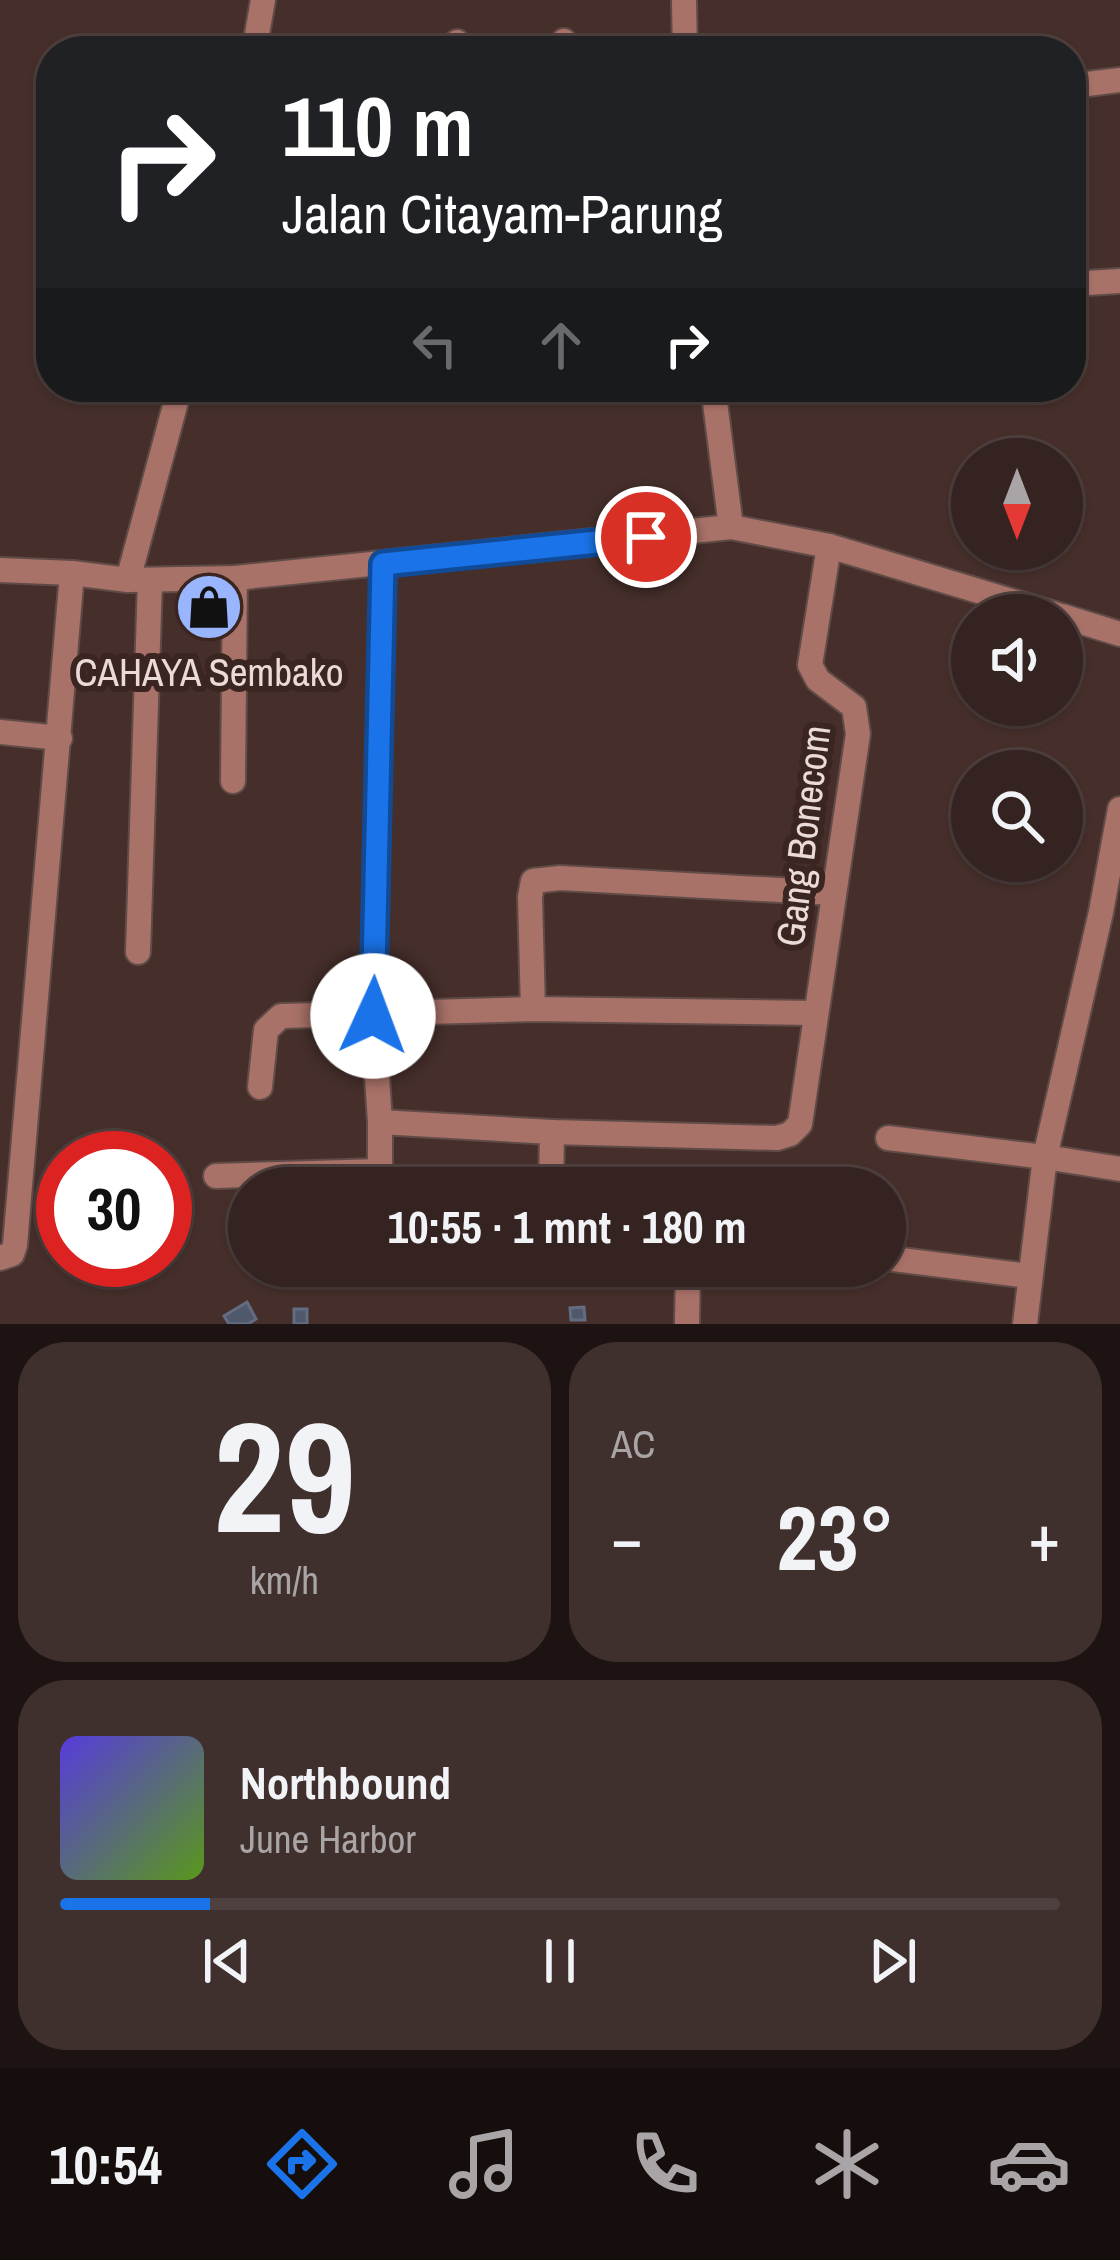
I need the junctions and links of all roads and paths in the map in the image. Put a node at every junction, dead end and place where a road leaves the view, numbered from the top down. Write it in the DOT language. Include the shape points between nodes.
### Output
graph roads {
  1 [pos="263,0"];
  2 [pos="684,0"];
  3 [pos="257,36"];
  4 [pos="685,36"];
  5 [pos="1120,80"];
  6 [pos="1086,84"];
  7 [pos="1120,281"];
  8 [pos="1086,283"];
  9 [pos="177,402"];
  10 [pos="714,402"];
  11 [pos="731,527"];
  12 [pos="829,546"];
  13 [pos="383,564"];
  14 [pos="0,570"];
  15 [pos="72,573"];
  16 [pos="235,578"];
  17 [pos="139,580"];
  18 [pos="987,594"];
  19 [pos="1083,623"];
  20 [pos="1120,634"];
  21 [pos="0,732"];
  22 [pos="60,737"];
  23 [pos="233,782"];
  24 [pos="1120,808"];
  25 [pos="832,893"];
  26 [pos="138,952"];
  27 [pos="532,1009"];
  28 [pos="816,1013"];
  29 [pos="373,1016"];
  30 [pos="260,1087"];
  31 [pos="380,1122"];
  32 [pos="552,1132"];
  33 [pos="888,1138"];
  34 [pos="1045,1157"];
  35 [pos="380,1167"];
  36 [pos="551,1167"];
  37 [pos="1120,1169"];
  38 [pos="216,1176"];
  39 [pos="228,1176"];
  40 [pos="0,1258"];
  41 [pos="906,1261"];
  42 [pos="1029,1276"];
  43 [pos="688,1287"];
  44 [pos="687,1324"];
  45 [pos="1024,1324"];
  1 -- 3 [label="street"];
  2 -- 4 [label="street"];
  5 -- 6 [label="street"];
  7 -- 8 [label="street"];
  9 -- 17 [label="street"];
  10 -- 11 [label="street"];
  11 -- 12 [label="street"];
  11 -- 13 [label="street"];
  12 -- 18 [label="street"];
  12 -- 25 [label="street, Gang Bonecom" via="810,665 854,707 859,724"];
  13 -- 16 [label="street"];
  13 -- 29 [label="street"];
  14 -- 15 [label="street"];
  15 -- 17 [label="street"];
  15 -- 22 [label="street"];
  16 -- 17 [label="street"];
  16 -- 23 [label="street"];
  17 -- 26 [label="street"];
  19 -- 20 [label="street"];
  21 -- 22 [label="street"];
  22 -- 40 [label="street" via="15,1245"];
  24 -- 34 [label="street"];
  25 -- 27 [label="street" via="532,881"];
  25 -- 28 [label="street, Gang Bonecom"];
  27 -- 28 [label="street"];
  27 -- 29 [label="street"];
  28 -- 32 [label="street, Gang Bonecom" via="800,1124 790,1134"];
  29 -- 30 [label="street" via="271,1022"];
  29 -- 31 [label="street"];
  31 -- 32 [label="street"];
  31 -- 35 [label="street"];
  32 -- 36 [label="street"];
  33 -- 34 [label="street"];
  34 -- 37 [label="street"];
  34 -- 42 [label="street"];
  38 -- 39 [label="street"];
  41 -- 42 [label="street"];
  42 -- 45 [label="street"];
  43 -- 44 [label="street"];
}
